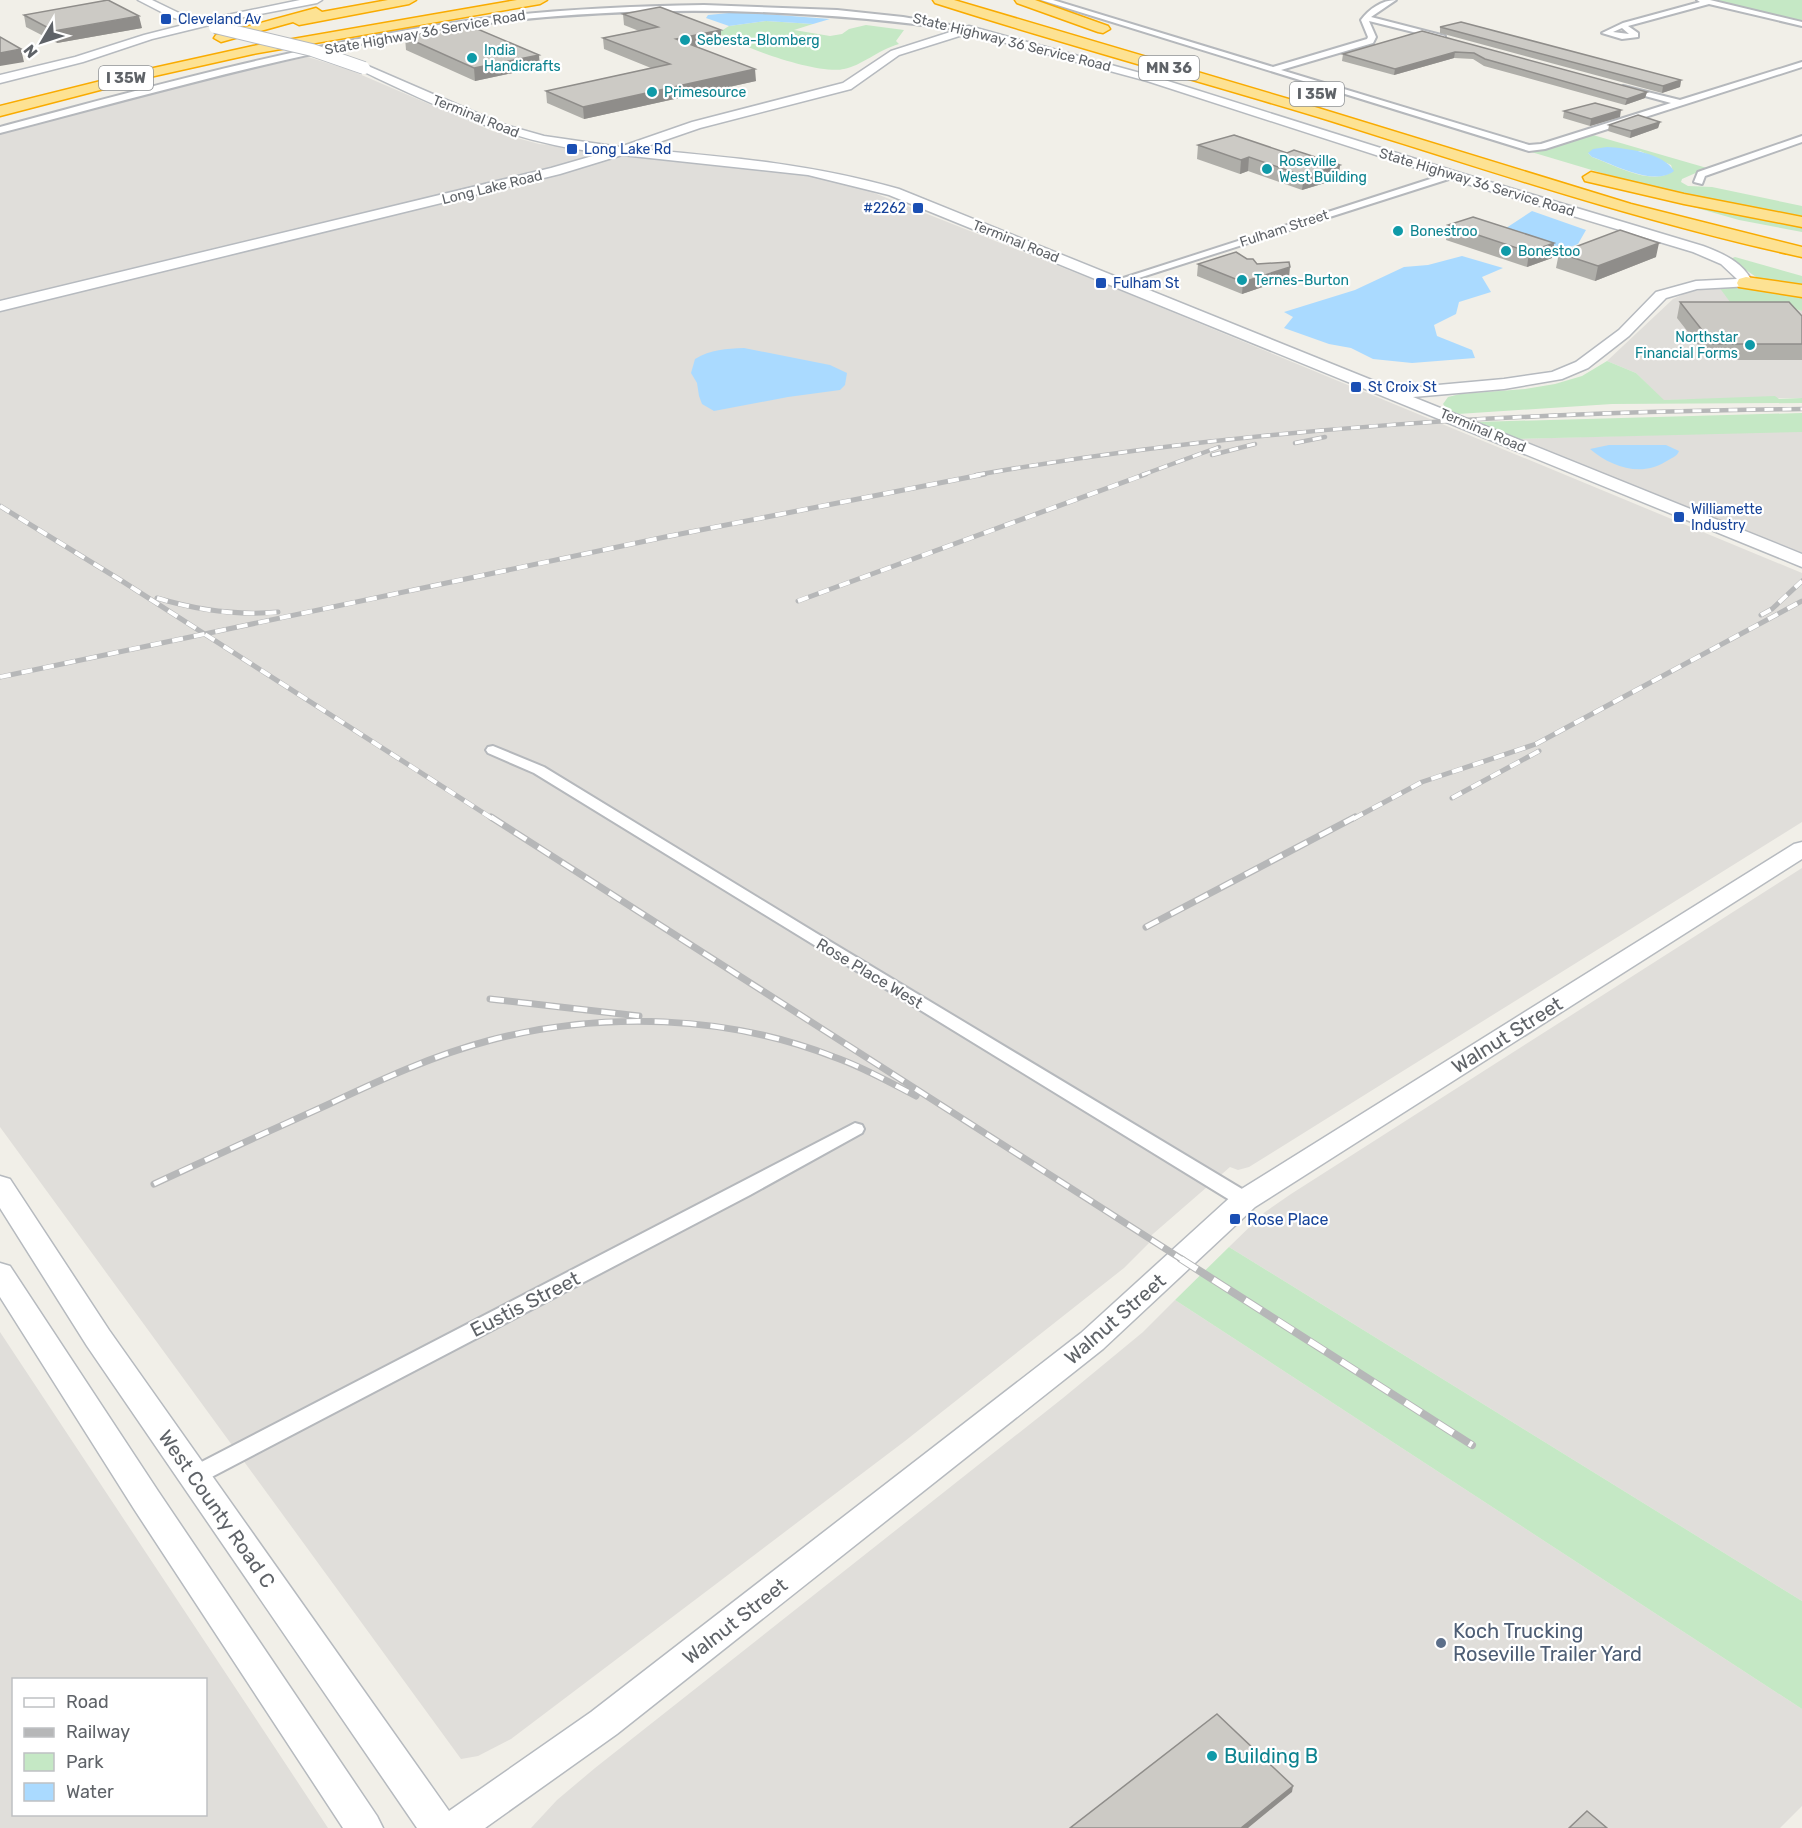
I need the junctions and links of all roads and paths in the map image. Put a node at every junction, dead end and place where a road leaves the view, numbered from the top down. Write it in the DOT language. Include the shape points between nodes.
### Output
graph roads {
  1 [pos="143,0"];
  2 [pos="317,0"];
  3 [pos="364,0"];
  4 [pos="409,0"];
  5 [pos="456,0"];
  6 [pos="540,0"];
  7 [pos="940,0"];
  8 [pos="964,0"];
  9 [pos="1392,0"];
  10 [pos="1704,1"];
  11 [pos="1017,2"];
  12 [pos="1043,4"];
  13 [pos="1367,18"];
  14 [pos="201,23"];
  15 [pos="1802,24"];
  16 [pos="1624,26"];
  17 [pos="969,29"];
  18 [pos="1103,29"];
  19 [pos="1456,42"];
  20 [pos="186,50"];
  21 [pos="254,50"];
  22 [pos="149,58"];
  23 [pos="1802,64"];
  24 [pos="1271,70"];
  25 [pos="105,71"];
  26 [pos="0,79"];
  27 [pos="1613,84"];
  28 [pos="0,99"];
  29 [pos="1680,103"];
  30 [pos="0,111"];
  31 [pos="1335,117"];
  32 [pos="0,130"];
  33 [pos="1802,139"];
  34 [pos="625,150"];
  35 [pos="1537,159"];
  36 [pos="1452,175"];
  37 [pos="1699,182"];
  38 [pos="1802,222"];
  39 [pos="1802,238"];
  40 [pos="1802,252"];
  41 [pos="1116,282"];
  42 [pos="1746,283"];
  43 [pos="1802,291"];
  44 [pos="0,306"];
  45 [pos="1448,389"];
  46 [pos="1395,394"];
  47 [pos="1438,412"];
  48 [pos="1802,561"];
  49 [pos="493,750"];
  50 [pos="1802,849"];
  51 [pos="855,1130"];
  52 [pos="0,1186"];
  53 [pos="1245,1200"];
  54 [pos="0,1274"];
  55 [pos="194,1476"];
  56 [pos="364,1828"];
  57 [pos="439,1828"];
  58 [pos="455,1828"];
  1 -- 14 [label="street, Terminal Road"];
  2 -- 14 [label="street"];
  3 -- 4 [label="highway" via="207,43 318,16"];
  5 -- 21 [label="highway"];
  6 -- 21 [label="highway, I 35W"];
  7 -- 31 [label="highway, MN 36"];
  8 -- 31 [label="highway, I 35W" via="1039,18"];
  9 -- 13 [label="street"];
  10 -- 15 [label="street"];
  10 -- 16 [label="street"];
  11 -- 12 [label="highway"];
  11 -- 18 [label="highway, I 35W"];
  12 -- 18 [label="highway"];
  12 -- 24 [label="street"];
  13 -- 19 [label="street"];
  13 -- 24 [label="street" via="1370,41"];
  14 -- 26 [label="street"];
  14 -- 34 [label="street, Terminal Road, bridge" via="312,50 364,68 508,131 568,144"];
  17 -- 32 [label="street, State Highway 36 Service Road" via="876,11 788,3 677,2 582,8 457,25 316,51 153,88"];
  17 -- 34 [label="street, Long Lake Road" via="895,53 847,86 696,125"];
  17 -- 36 [label="street, State Highway 36 Service Road" via="1151,79"];
  18 -- 35 [label="highway, I 35W"];
  20 -- 25 [label="highway, I 35W"];
  21 -- 30 [label="highway, I 35W"];
  22 -- 25 [label="highway"];
  23 -- 29 [label="street"];
  24 -- 35 [label="street" via="1522,146"];
  25 -- 28 [label="highway, I 35W"];
  27 -- 29 [label="street"];
  29 -- 35 [label="street"];
  31 -- 40 [label="highway, I 35W" via="1556,188 1690,226"];
  33 -- 37 [label="street" via="1701,174"];
  34 -- 41 [label="street, Terminal Road" via="809,170 872,184"];
  34 -- 44 [label="street, Long Lake Road" via="555,171"];
  36 -- 41 [label="street, Fulham Street"];
  36 -- 42 [label="street, State Highway 36 Service Road" via="1710,254 1740,271"];
  38 -- 39 [label="highway" via="1575,173 1669,204"];
  41 -- 46 [label="street, Terminal Road"];
  42 -- 43 [label="highway"];
  42 -- 45 [label="street" via="1696,285 1661,295 1624,333 1582,364 1556,376"];
  45 -- 46 [label="street"];
  45 -- 47 [label="street" via="1433,404"];
  46 -- 47 [label="street, Terminal Road"];
  47 -- 48 [label="street, Terminal Road"];
  49 -- 53 [label="street, Rose Place West" via="539,770"];
  50 -- 53 [label="street, Walnut Street"];
  51 -- 55 [label="street, Eustis Street"];
  52 -- 55 [label="street, West County Road C" via="98,1338"];
  53 -- 58 [label="street, Walnut Street" via="1092,1341 604,1723"];
  54 -- 56 [label="street"];
  55 -- 57 [label="street, West County Road C"];
}
